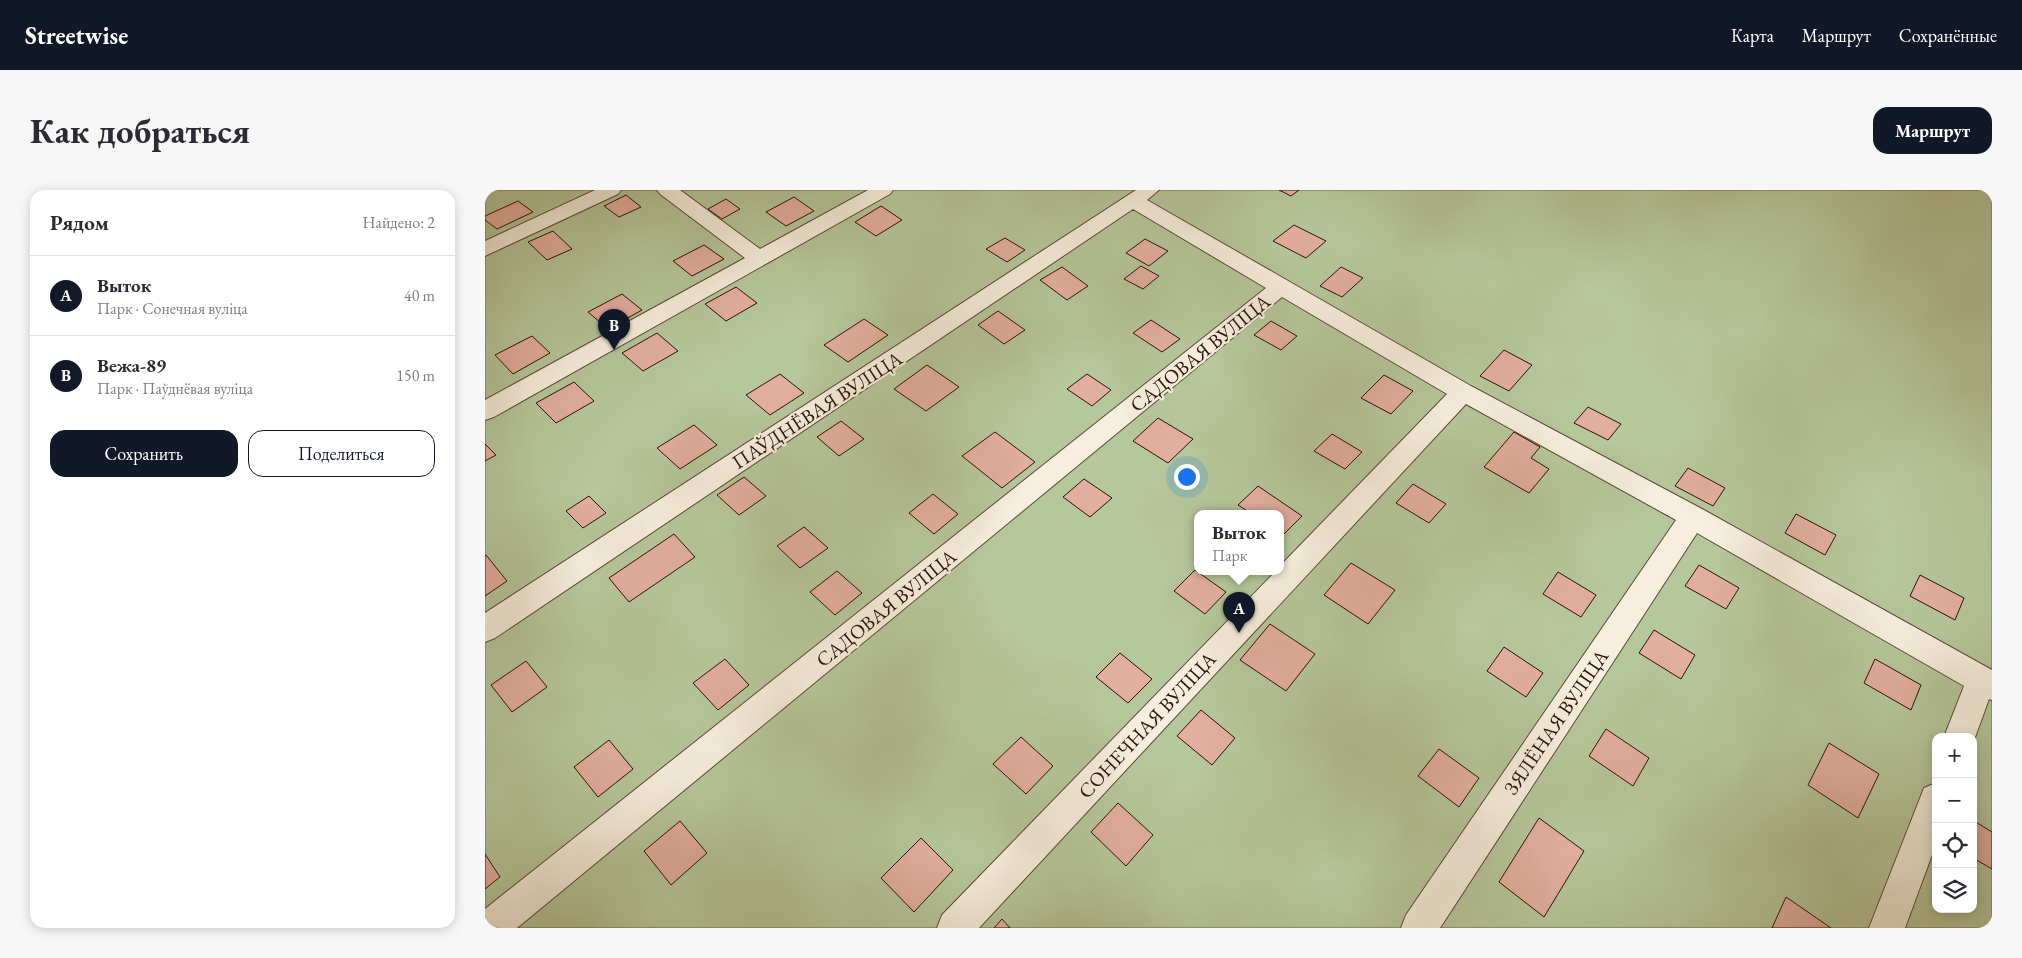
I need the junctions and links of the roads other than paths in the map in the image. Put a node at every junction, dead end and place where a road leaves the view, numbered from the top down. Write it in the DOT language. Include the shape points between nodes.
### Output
graph roads {
  1 [pos="611,190"];
  2 [pos="667,190"];
  3 [pos="883,190"];
  4 [pos="1141,195"];
  5 [pos="485,249"];
  6 [pos="760,259"];
  7 [pos="1281,286"];
  8 [pos="1463,392"];
  9 [pos="485,412"];
  10 [pos="1693,517"];
  11 [pos="485,629"];
  12 [pos="1987,683"];
  13 [pos="1962,733"];
  14 [pos="1932,810"];
  15 [pos="489,928"];
  16 [pos="955,928"];
  17 [pos="1419,928"];
  18 [pos="1887,928"];
  1 -- 5 [label="street"];
  2 -- 6 [label="street"];
  3 -- 6 [label="street"];
  4 -- 7 [label="street"];
  4 -- 11 [label="street, ПАЎДНЁВАЯ ВУЛІЦА"];
  6 -- 9 [label="street"];
  7 -- 8 [label="street"];
  7 -- 15 [label="street, САДОВАЯ ВУЛІЦА"];
  8 -- 10 [label="street"];
  8 -- 16 [label="street, СОНЕЧНАЯ ВУЛІЦА"];
  10 -- 12 [label="street"];
  10 -- 17 [label="street, ЗЯЛЁНАЯ ВУЛІЦА"];
  12 -- 13 [label="street"];
  14 -- 18 [label="street"];
}
